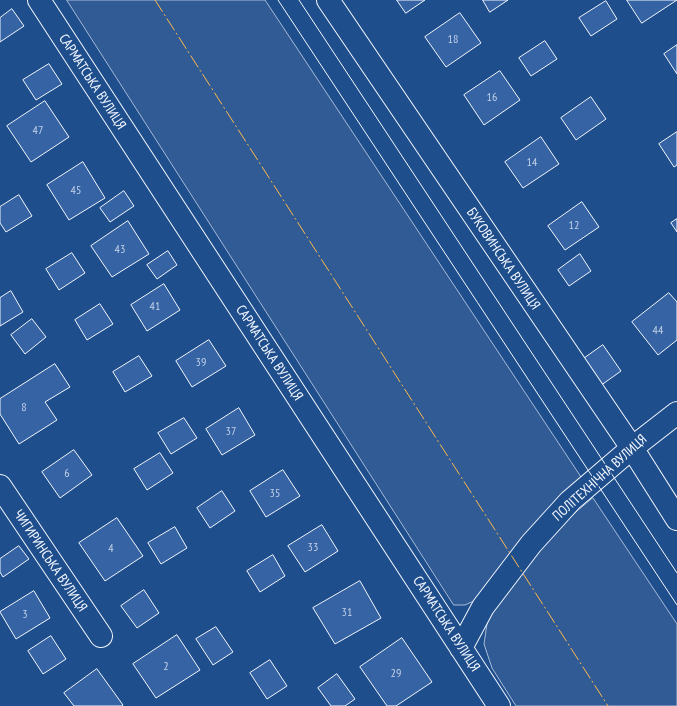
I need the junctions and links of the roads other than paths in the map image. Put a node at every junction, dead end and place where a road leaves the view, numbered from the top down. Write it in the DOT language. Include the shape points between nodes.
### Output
graph roads {
  1 [pos="39,0"];
  2 [pos="328,0"];
  3 [pos="677,413"];
  4 [pos="632,448"];
  5 [pos="0,486"];
  6 [pos="677,518"];
  7 [pos="101,636"];
  8 [pos="461,648"];
  9 [pos="499,706"];
  1 -- 8 [label="street, САРМАТСЬКА ВУЛИЦЯ"];
  2 -- 4 [label="street, БУКОВИНСЬКА ВУЛИЦЯ"];
  3 -- 4 [label="street, ПОЛІТЕХНІЧНА ВУЛИЦЯ"];
  4 -- 6 [label="street, БУКОВИНСЬКА ВУЛИЦЯ"];
  4 -- 8 [label="street, ПОЛІТЕХНІЧНА ВУЛИЦЯ" via="570,501 531,544 483,606"];
  5 -- 7 [label="street, ЧИГИРИНСЬКА ВУЛИЦЯ"];
  8 -- 9 [label="street, САРМАТСЬКА ВУЛИЦЯ"];
}
